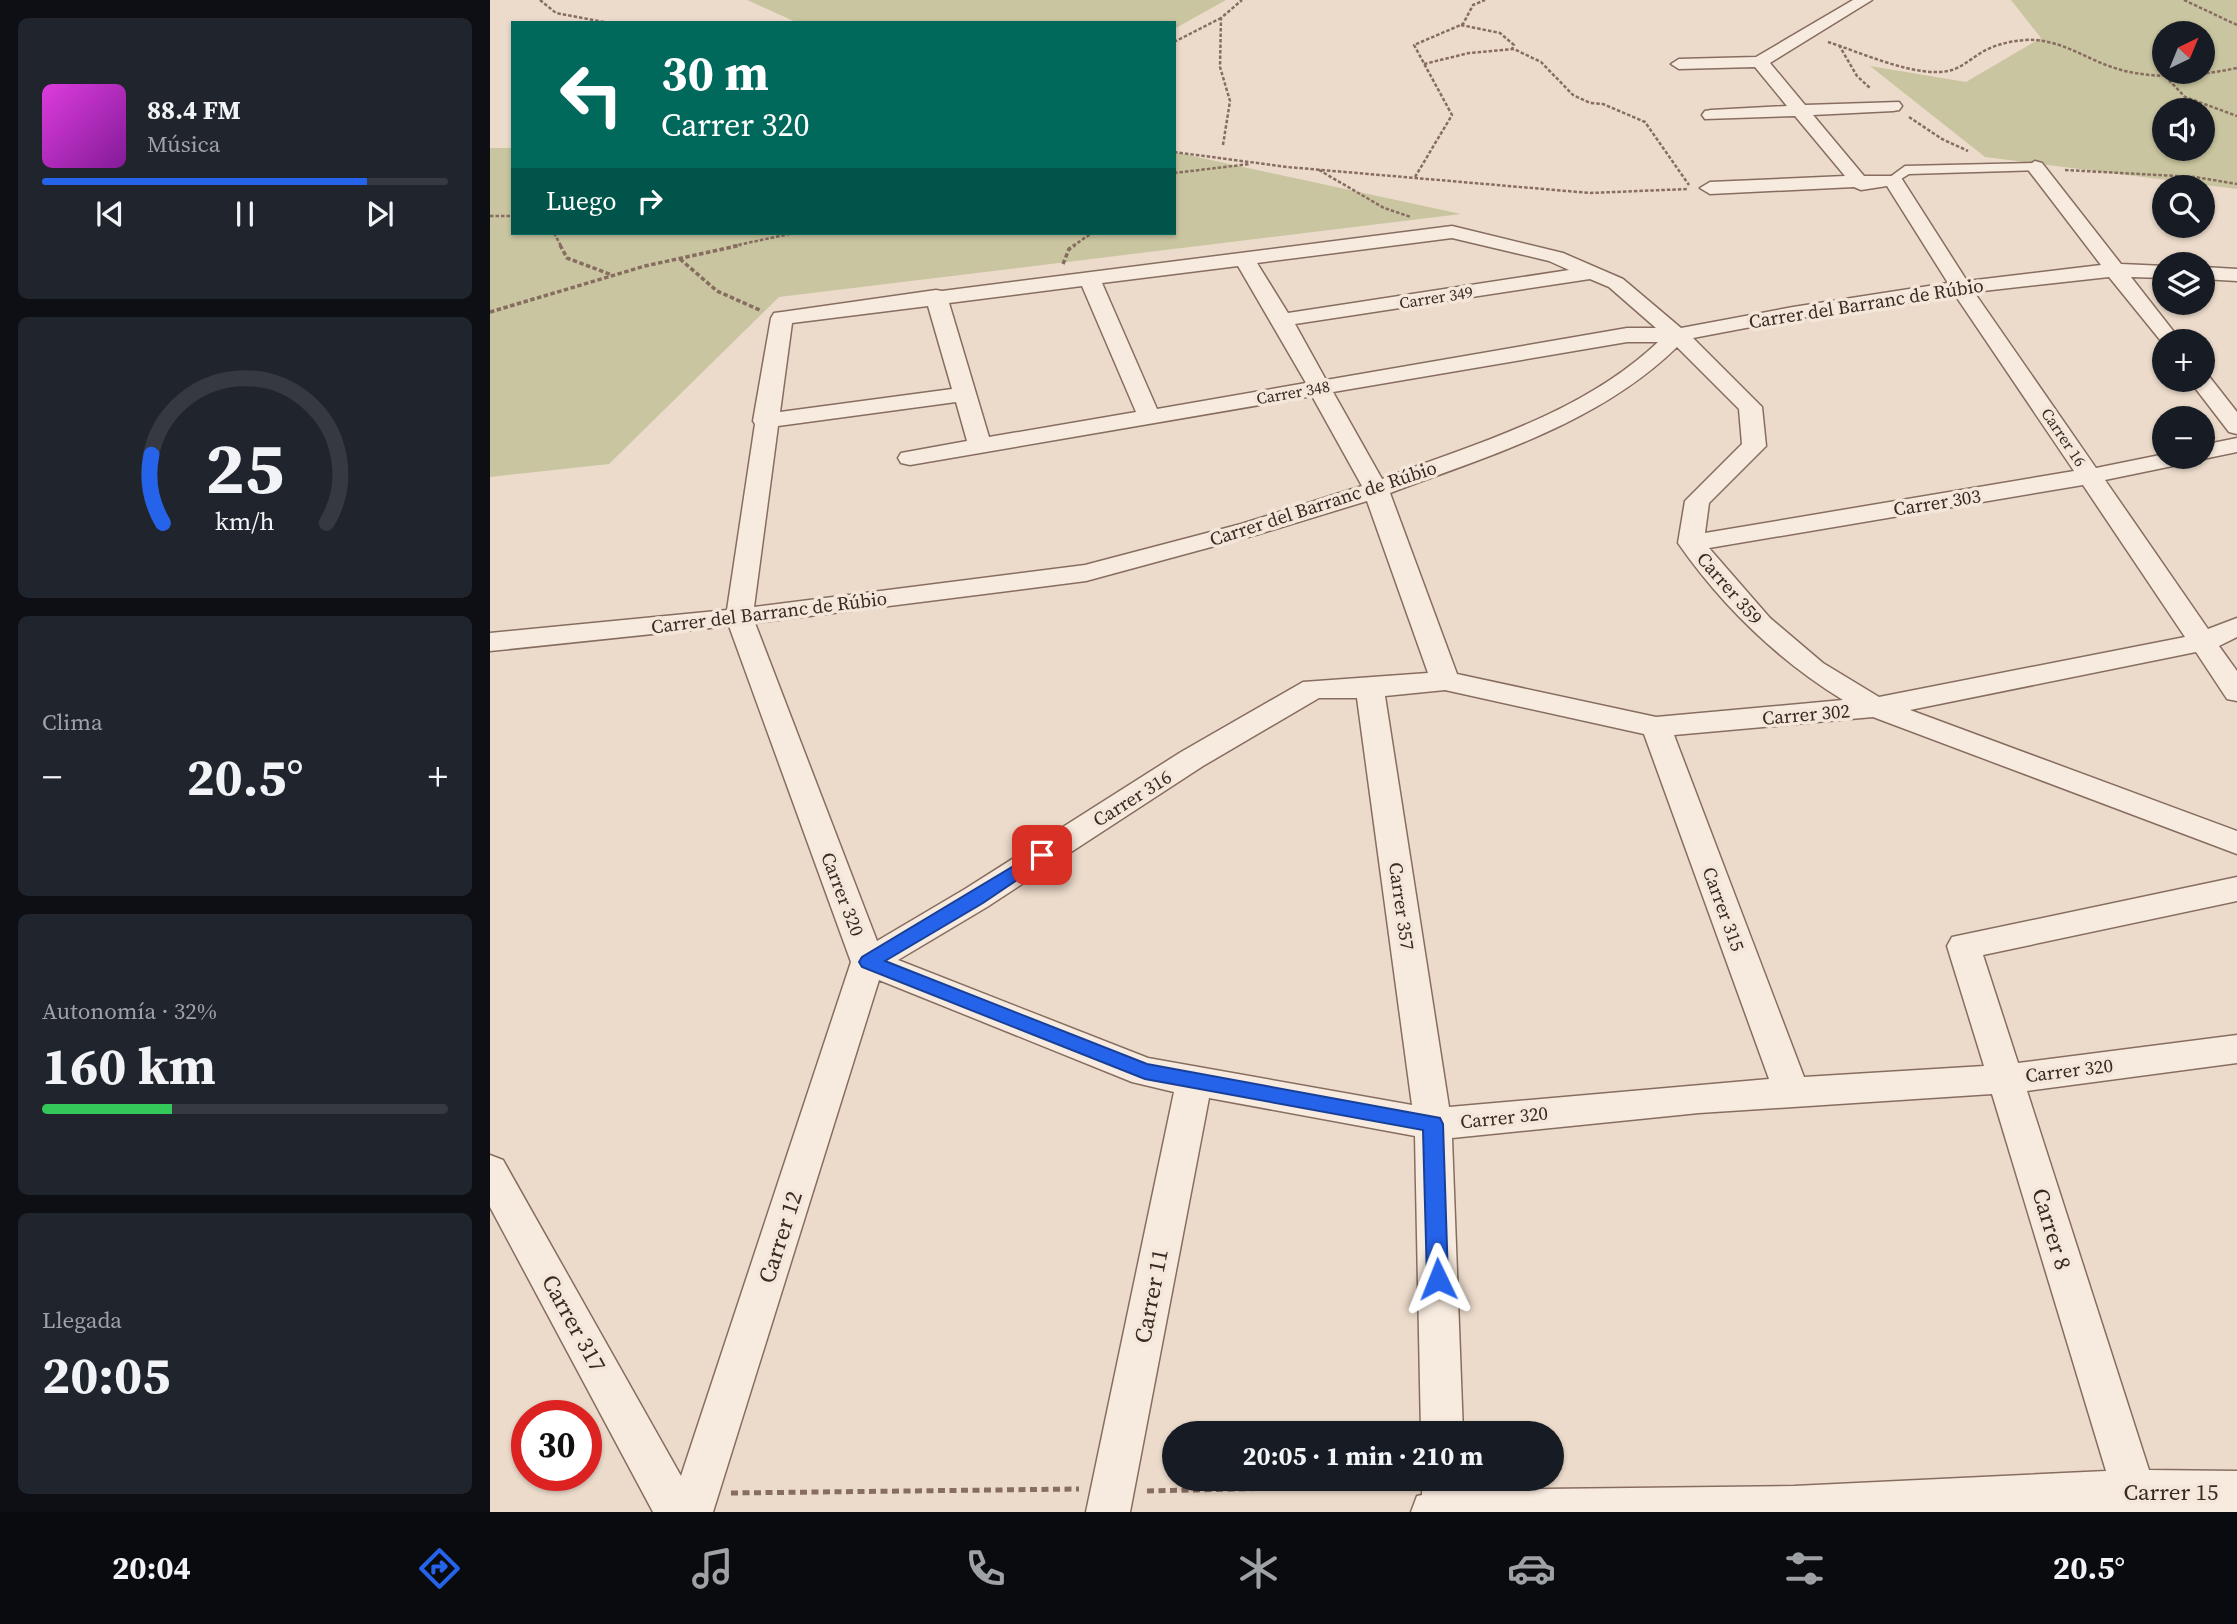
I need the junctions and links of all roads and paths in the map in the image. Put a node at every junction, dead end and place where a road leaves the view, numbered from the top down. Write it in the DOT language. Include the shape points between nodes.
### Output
graph roads {
  1 [pos="540,0"];
  2 [pos="1242,0"];
  3 [pos="1485,0"];
  4 [pos="1864,0"];
  5 [pos="2184,0"];
  6 [pos="1221,18"];
  7 [pos="598,21"];
  8 [pos="1461,25"];
  9 [pos="2237,25"];
  10 [pos="1805,35"];
  11 [pos="1176,41"];
  12 [pos="1839,45"];
  13 [pos="1511,50"];
  14 [pos="1760,62"];
  15 [pos="1424,64"];
  16 [pos="1679,64"];
  17 [pos="2237,68"];
  18 [pos="2216,72"];
  19 [pos="2152,74"];
  20 [pos="2173,84"];
  21 [pos="1893,106"];
  22 [pos="1800,110"];
  23 [pos="1711,115"];
  24 [pos="2237,116"];
  25 [pos="1223,145"];
  26 [pos="1969,151"];
  27 [pos="1176,152"];
  28 [pos="1258,164"];
  29 [pos="2035,167"];
  30 [pos="1319,169"];
  31 [pos="1176,173"];
  32 [pos="1415,177"];
  33 [pos="1893,180"];
  34 [pos="1861,184"];
  35 [pos="2237,184"];
  36 [pos="1701,189"];
  37 [pos="490,216"];
  38 [pos="511,216"];
  39 [pos="1452,232"];
  40 [pos="555,235"];
  41 [pos="785,235"];
  42 [pos="1089,235"];
  43 [pos="679,258"];
  44 [pos="1245,260"];
  45 [pos="2113,270"];
  46 [pos="2152,272"];
  47 [pos="1590,274"];
  48 [pos="2215,274"];
  49 [pos="2237,275"];
  50 [pos="613,276"];
  51 [pos="1089,278"];
  52 [pos="1961,288"];
  53 [pos="936,296"];
  54 [pos="490,312"];
  55 [pos="782,318"];
  56 [pos="1282,320"];
  57 [pos="2160,329"];
  58 [pos="1677,335"];
  59 [pos="1318,388"];
  60 [pos="2209,392"];
  61 [pos="965,394"];
  62 [pos="1149,416"];
  63 [pos="765,421"];
  64 [pos="2237,427"];
  65 [pos="2237,445"];
  66 [pos="980,446"];
  67 [pos="2215,450"];
  68 [pos="910,458"];
  69 [pos="2152,463"];
  70 [pos="2091,476"];
  71 [pos="1376,490"];
  72 [pos="1691,543"];
  73 [pos="739,617"];
  74 [pos="2237,627"];
  75 [pos="490,642"];
  76 [pos="2204,642"];
  77 [pos="1445,681"];
  78 [pos="1370,688"];
  79 [pos="2237,692"];
  80 [pos="1875,708"];
  81 [pos="1656,727"];
  82 [pos="2237,843"];
  83 [pos="2237,889"];
  84 [pos="868,962"];
  85 [pos="2237,1049"];
  86 [pos="2005,1079"];
  87 [pos="1194,1081"];
  88 [pos="1792,1092"];
  89 [pos="1433,1124"];
  90 [pos="490,1171"];
  91 [pos="1442,1421"];
  92 [pos="1147,1491"];
  93 [pos="2237,1493"];
  94 [pos="1095,1500"];
  95 [pos="1437,1500"];
  96 [pos="2137,1501"];
  97 [pos="688,1506"];
  98 [pos="1795,1510"];
  1 -- 7 [label="path" via="556,13"];
  2 -- 6 [label="path"];
  3 -- 8 [label="path" via="1473,5"];
  4 -- 10 [label="street"];
  5 -- 9 [label="path"];
  6 -- 11 [label="path"];
  6 -- 25 [label="path" via="1220,67 1230,101"];
  8 -- 13 [label="path" via="1500,33 1514,45"];
  8 -- 15 [label="path" via="1413,45"];
  10 -- 12 [label="path"];
  10 -- 14 [label="street"];
  12 -- 19 [label="path" via="1944,72 1987,50 2034,40 2130,72"];
  12 -- 21 [label="path" via="1857,76"];
  13 -- 15 [label="path" via="1469,53"];
  13 -- 36 [label="path" via="1541,62 1573,95 1645,122"];
  14 -- 16 [label="street"];
  14 -- 22 [label="street"];
  15 -- 32 [label="path" via="1452,115"];
  17 -- 18 [label="path"];
  20 -- 24 [label="path" via="2185,97"];
  21 -- 22 [label="street"];
  21 -- 26 [label="path"];
  22 -- 23 [label="street"];
  22 -- 34 [label="street"];
  27 -- 28 [label="path"];
  28 -- 30 [label="path"];
  28 -- 31 [label="path"];
  29 -- 33 [label="street" via="1905,170"];
  29 -- 35 [label="path"];
  29 -- 45 [label="street"];
  30 -- 32 [label="path"];
  30 -- 39 [label="path" via="1384,208"];
  32 -- 36 [label="path" via="1590,193"];
  33 -- 34 [label="street"];
  33 -- 52 [label="street, Carrer 16"];
  34 -- 36 [label="street"];
  37 -- 38 [label="path"];
  39 -- 44 [label="street"];
  39 -- 47 [label="street, Carrer 359" via="1556,257"];
  40 -- 50 [label="path" via="567,258"];
  41 -- 43 [label="path"];
  42 -- 51 [label="path" via="1069,249 1062,268"];
  43 -- 50 [label="path"];
  43 -- 55 [label="path" via="710,289"];
  44 -- 51 [label="street"];
  44 -- 56 [label="street"];
  45 -- 46 [label="street, Carrer del Barranc de Rúbio"];
  45 -- 52 [label="street, Carrer del Barranc de Rúbio"];
  45 -- 57 [label="street"];
  47 -- 56 [label="street, Carrer 349"];
  47 -- 58 [label="street, Carrer 359" via="1616,283"];
  48 -- 49 [label="street"];
  50 -- 54 [label="path"];
  51 -- 53 [label="street"];
  51 -- 62 [label="street"];
  52 -- 58 [label="street, Carrer del Barranc de Rúbio"];
  52 -- 70 [label="street, Carrer 16"];
  53 -- 55 [label="street"];
  53 -- 61 [label="street"];
  55 -- 63 [label="street"];
  56 -- 59 [label="street"];
  58 -- 59 [label="street, Carrer 348" via="1627,335"];
  58 -- 71 [label="street, Carrer del Barranc de Rúbio" via="1646,365 1561,419"];
  58 -- 72 [label="street, Carrer 359" via="1749,407 1754,446 1696,501"];
  59 -- 62 [label="street, Carrer 348"];
  59 -- 71 [label="street"];
  60 -- 64 [label="street"];
  61 -- 63 [label="street"];
  61 -- 66 [label="street"];
  62 -- 66 [label="street, Carrer 348"];
  63 -- 73 [label="street"];
  65 -- 67 [label="street"];
  66 -- 68 [label="street, Carrer 348"];
  69 -- 70 [label="street, Carrer 303"];
  70 -- 72 [label="street, Carrer 303"];
  70 -- 76 [label="street, Carrer 16"];
  71 -- 73 [label="street, Carrer del Barranc de Rúbio" via="1086,573"];
  71 -- 77 [label="street"];
  72 -- 80 [label="street, Carrer 359" via="1760,624 1814,669"];
  73 -- 75 [label="street, Carrer del Barranc de Rúbio"];
  73 -- 84 [label="street, Carrer 320"];
  74 -- 76 [label="street, Carrer 302"];
  76 -- 79 [label="street, Carrer 16"];
  76 -- 80 [label="street, Carrer 302"];
  77 -- 78 [label="street, Carrer 302"];
  77 -- 81 [label="street, Carrer 302"];
  78 -- 84 [label="street, Carrer 316" via="1313,689 1192,759"];
  78 -- 89 [label="street, Carrer 357"];
  80 -- 81 [label="street, Carrer 302"];
  80 -- 82 [label="street, Carrer 359"];
  81 -- 88 [label="street, Carrer 315"];
  83 -- 86 [label="street, Carrer 8" via="1964,946"];
  84 -- 87 [label="street, Carrer 320" via="1145,1072"];
  84 -- 97 [label="street, Carrer 12"];
  85 -- 86 [label="street, Carrer 320"];
  86 -- 88 [label="street, Carrer 320"];
  86 -- 96 [label="street, Carrer 8"];
  87 -- 89 [label="street, Carrer 320"];
  87 -- 94 [label="street, Carrer 11"];
  88 -- 89 [label="street, Carrer 320"];
  89 -- 91 [label="street, Carrer 357"];
  90 -- 97 [label="street, Carrer 317"];
  92 -- 95 [label="path"];
  93 -- 96 [label="street, Carrer 15"];
  94 -- 97 [label="path"];
  95 -- 98 [label="street, Carrer 15"];
  96 -- 98 [label="street, Carrer 15"];
}
